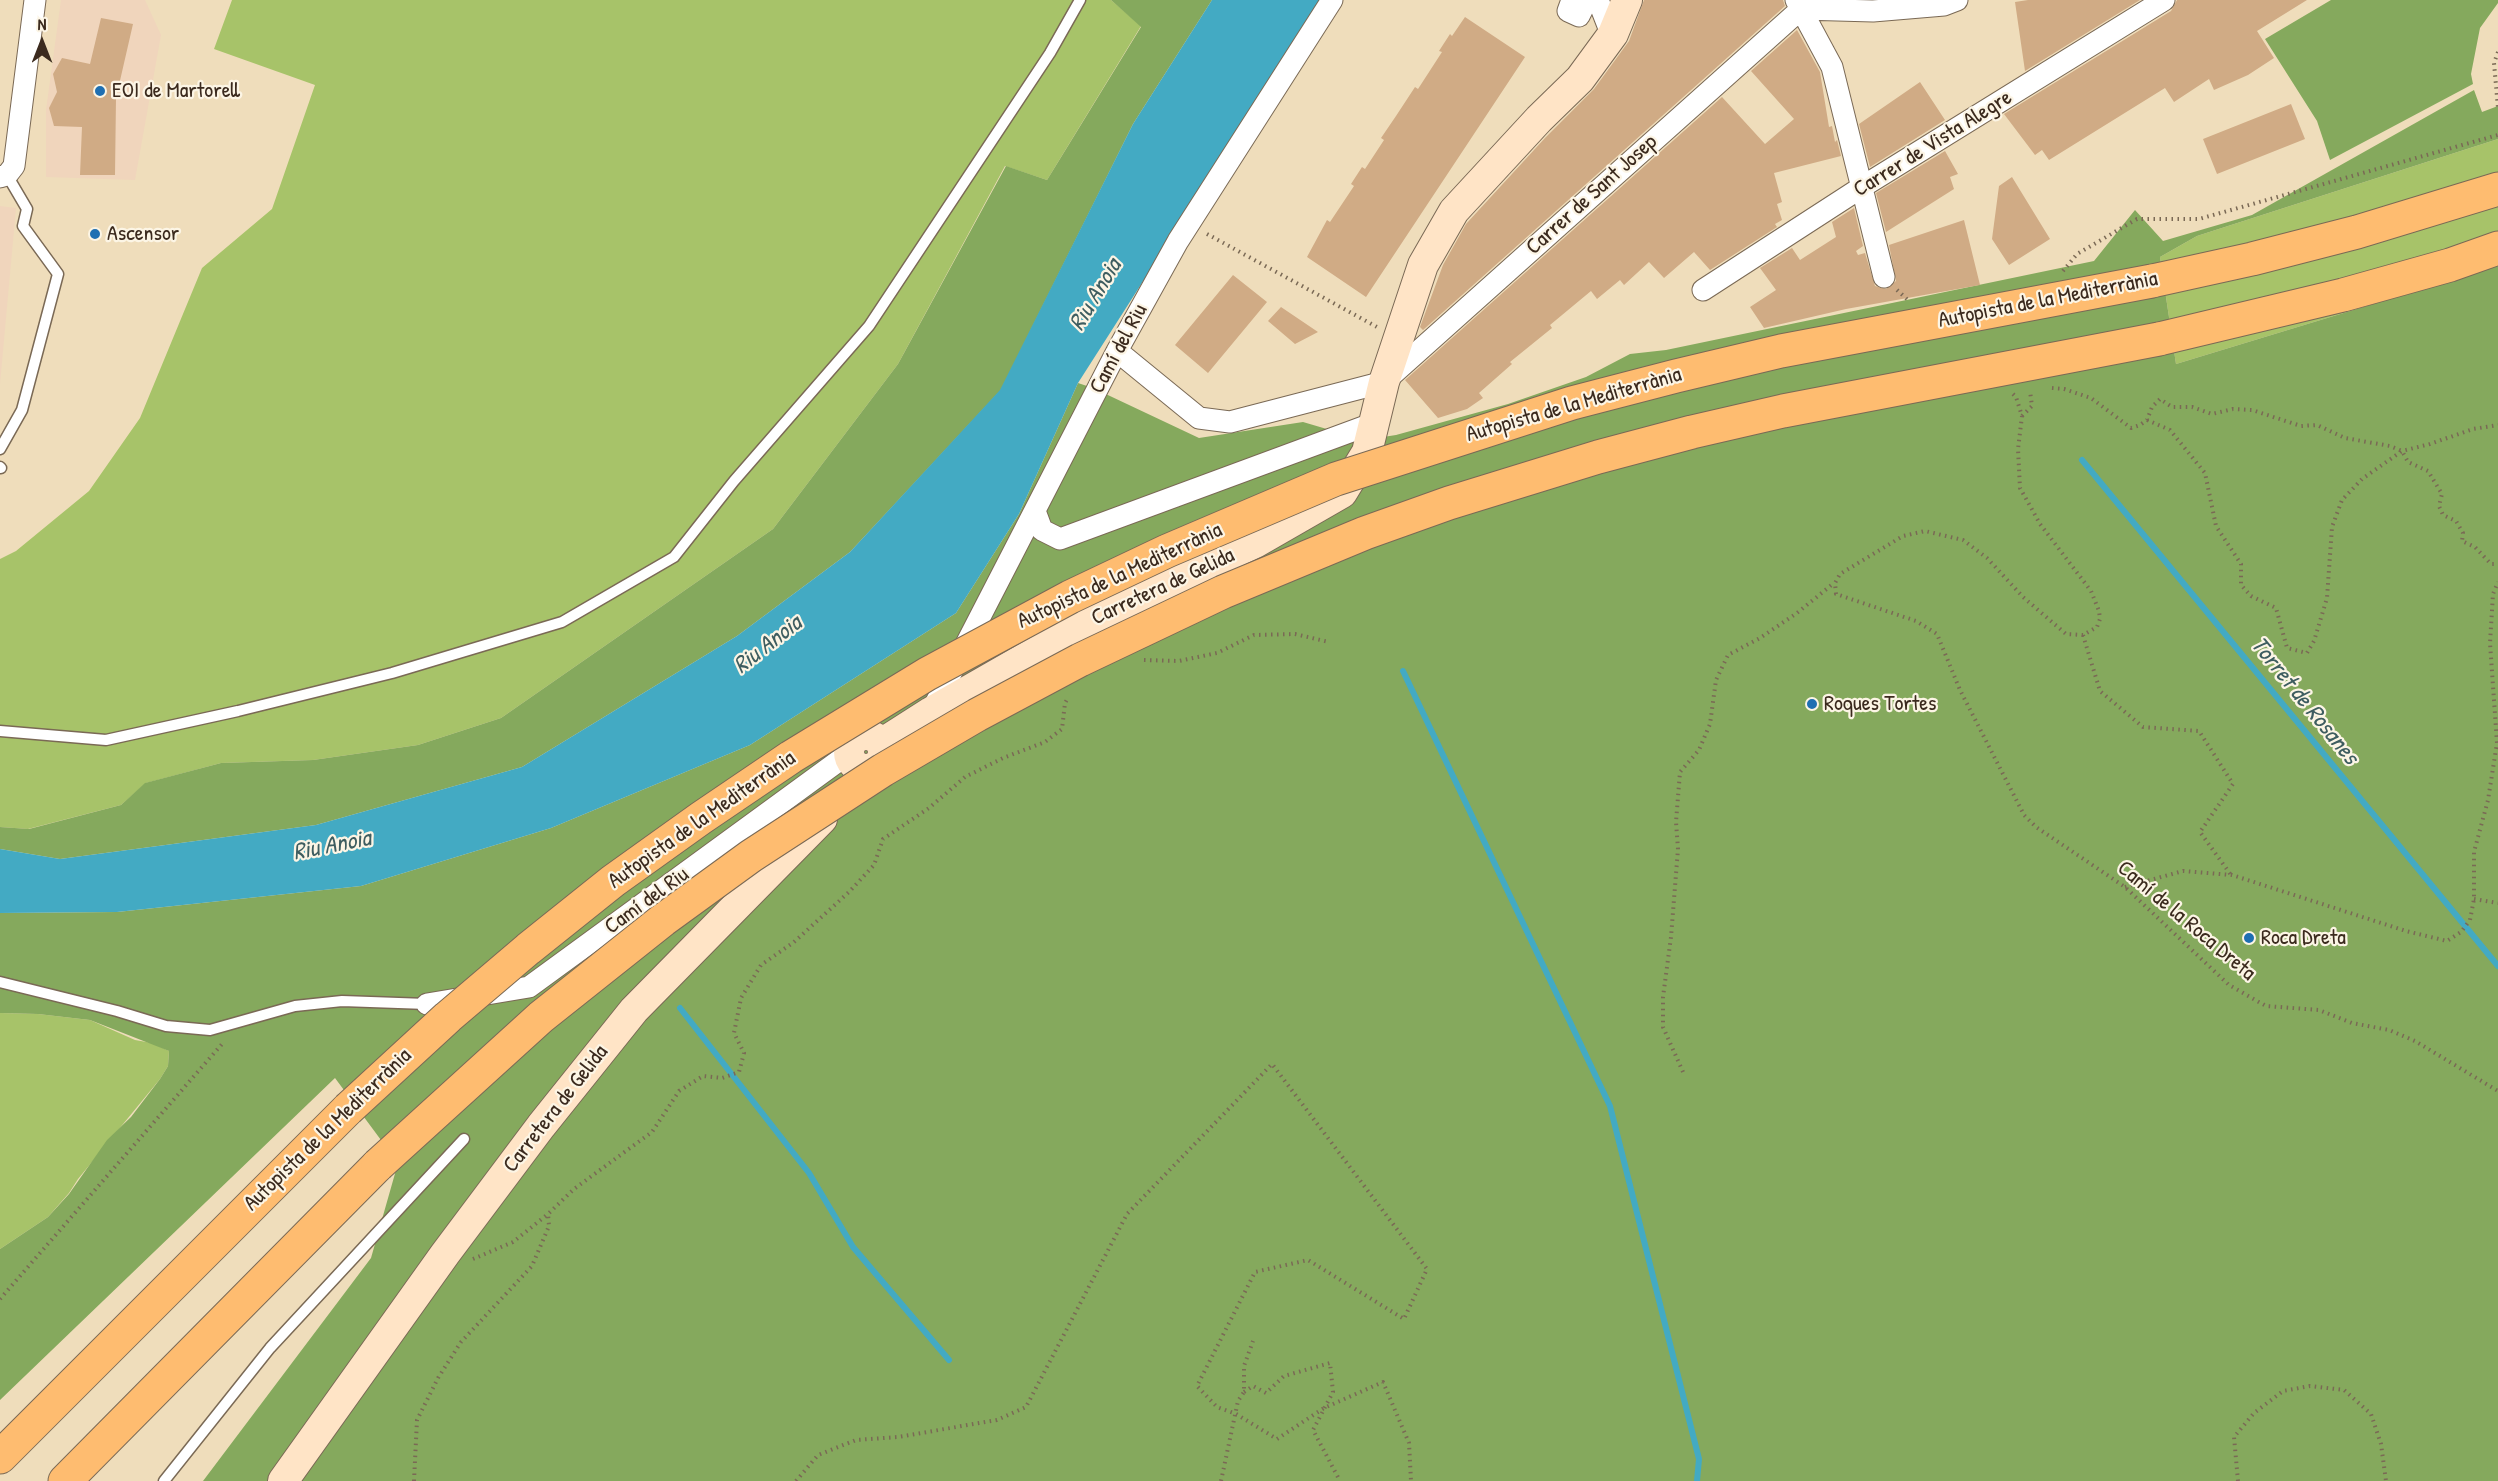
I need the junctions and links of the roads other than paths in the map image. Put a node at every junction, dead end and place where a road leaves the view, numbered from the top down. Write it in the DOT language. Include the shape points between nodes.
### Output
graph roads {
  1 [pos="35,0"];
  2 [pos="1080,0"];
  3 [pos="1332,0"];
  4 [pos="1572,0"];
  5 [pos="1587,0"];
  6 [pos="1598,0"];
  7 [pos="1627,0"];
  8 [pos="1957,0"];
  9 [pos="2164,0"];
  10 [pos="1798,5"];
  11 [pos="1874,6"];
  12 [pos="1612,36"];
  13 [pos="4,176"];
  14 [pos="1862,187"];
  15 [pos="2498,189"];
  16 [pos="2498,248"];
  17 [pos="1884,277"];
  18 [pos="1703,290"];
  19 [pos="1117,351"];
  20 [pos="1384,381"];
  21 [pos="1374,423"];
  22 [pos="0,449"];
  23 [pos="1035,511"];
  24 [pos="931,712"];
  25 [pos="0,730"];
  26 [pos="865,756"];
  27 [pos="0,982"];
  28 [pos="427,1004"];
  29 [pos="464,1139"];
  30 [pos="0,1457"];
  31 [pos="65,1481"];
  32 [pos="164,1481"];
  33 [pos="283,1481"];
  1 -- 13 [label="street" via="14,166"];
  2 -- 25 [label="lane" via="1050,53 869,326 734,481 674,557 562,622 392,674 106,740"];
  3 -- 19 [label="street, Camí del Riu" via="1189,224"];
  4 -- 5 [label="street" via="1568,11 1578,16"];
  6 -- 12 [label="street"];
  7 -- 12 [label="street, Carretera de Gelida"];
  8 -- 11 [label="street" via="1944,5"];
  9 -- 14 [label="street, Carrer de Vista Alegre"];
  10 -- 11 [label="street"];
  10 -- 14 [label="street" via="1832,67"];
  10 -- 20 [label="street, Carrer de Sant Josep"];
  12 -- 20 [label="street, Carretera de Gelida" via="1580,79 1454,211 1423,264"];
  13 -- 22 [label="lane" via="27,209 23,226 58,274 22,410"];
  14 -- 17 [label="street"];
  14 -- 18 [label="street, Carrer de Vista Alegre"];
  15 -- 30 [label="highway, Autopista de la Mediterrània, bridge" via="2253,259 1781,351 1572,404 1335,479 1070,597 927,674 791,757 613,881 528,948 348,1109"];
  16 -- 31 [label="highway, bridge" via="2343,295 2159,339 1784,411 1598,457 1365,533 1223,592 1080,660 883,770 751,856 541,1017 378,1165"];
  19 -- 20 [label="street" via="1199,418 1230,422"];
  19 -- 23 [label="street, Camí del Riu"];
  20 -- 21 [label="street, Carretera de Gelida"];
  21 -- 23 [label="street" via="1060,539 1042,530"];
  21 -- 24 [label="street, Carretera de Gelida" via="1367,452 1342,493 1255,543 1088,622"];
  23 -- 24 [label="street, Camí del Riu"];
  24 -- 26 [label="street, Carretera de Gelida"];
  26 -- 28 [label="street, Camí del Riu" via="529,987"];
  26 -- 33 [label="street, Carretera de Gelida" via="815,827 634,1010 445,1254"];
  27 -- 28 [label="lane" via="166,1026 210,1030 295,1006 342,1001"];
  29 -- 32 [label="lane" via="270,1348"];
}
